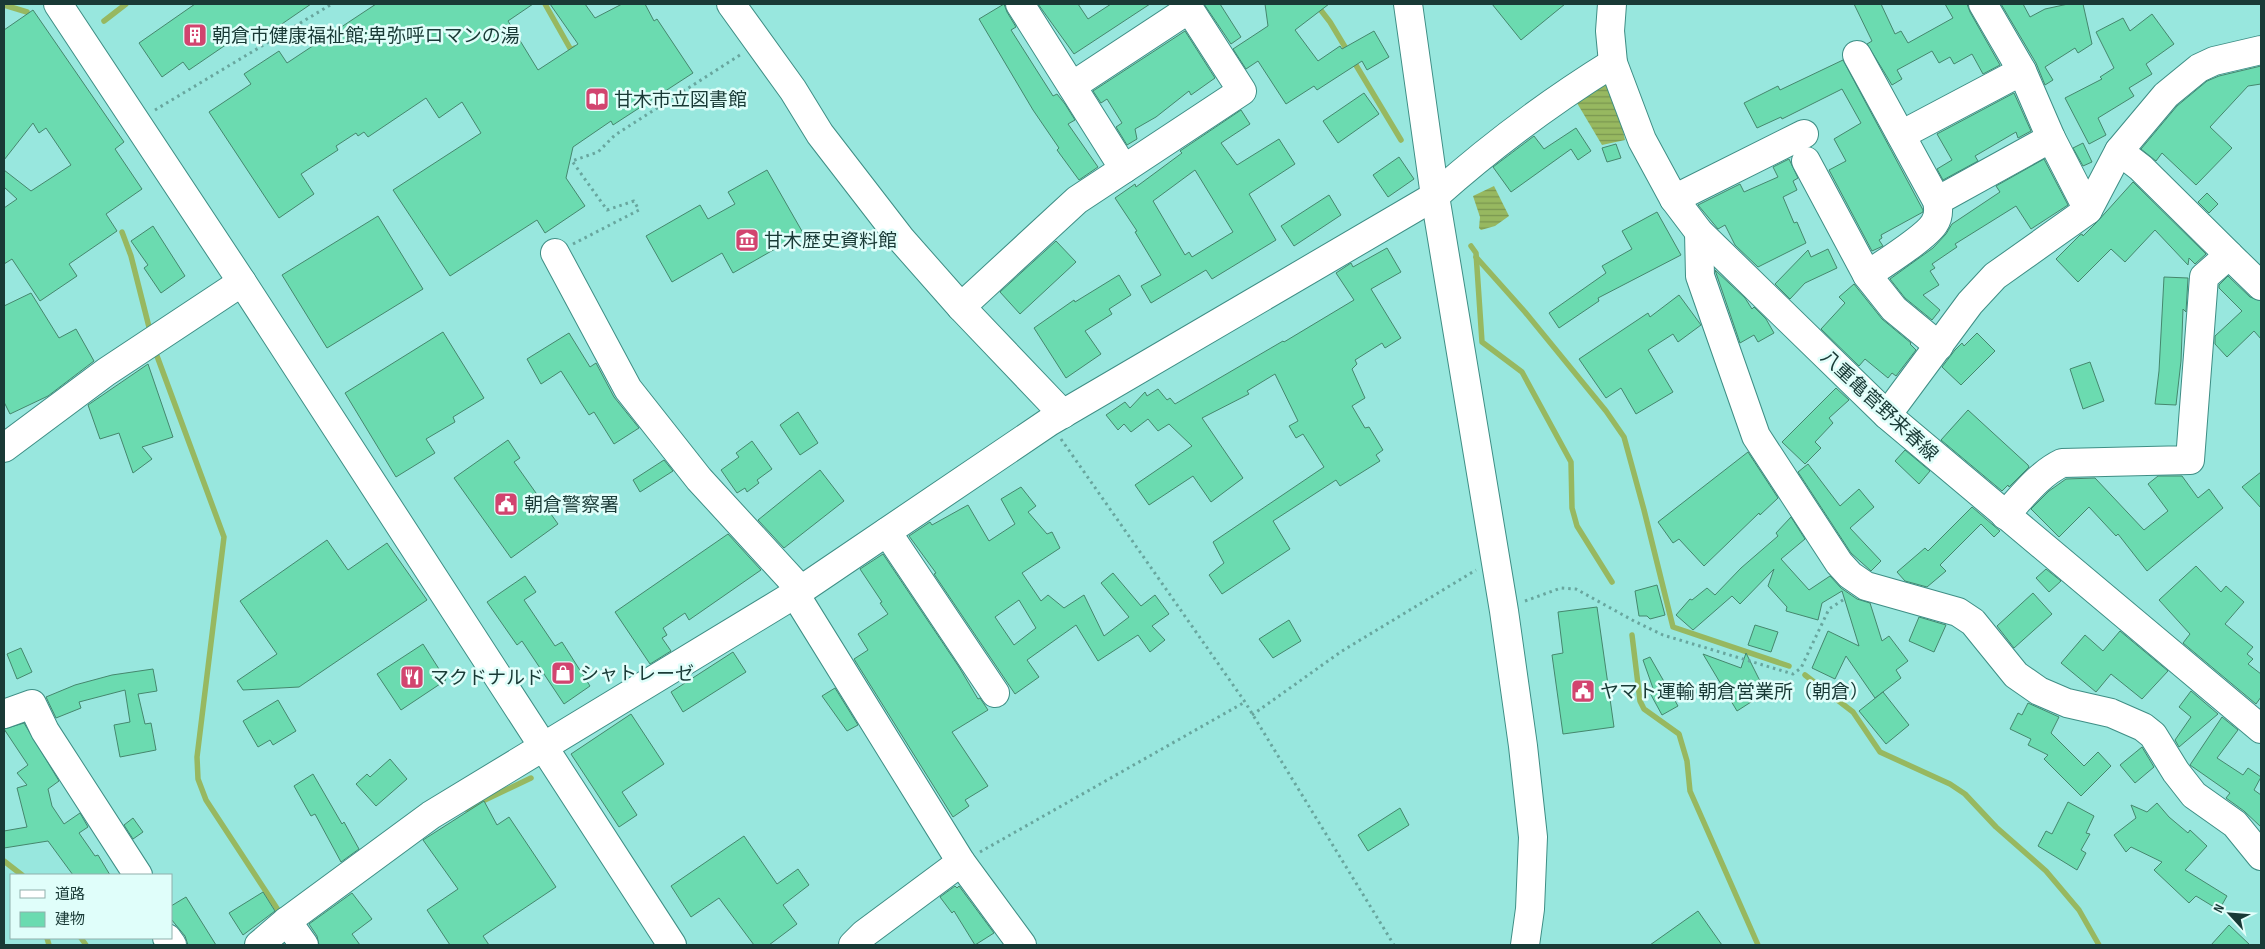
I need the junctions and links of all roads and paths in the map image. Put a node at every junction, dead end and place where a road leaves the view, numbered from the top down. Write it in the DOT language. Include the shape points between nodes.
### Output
graph roads {
  1 [pos="58,4"];
  2 [pos="332,4"];
  3 [pos="731,4"];
  4 [pos="1020,4"];
  5 [pos="1408,4"];
  6 [pos="1612,4"];
  7 [pos="1983,4"];
  8 [pos="1188,6"];
  9 [pos="2261,50"];
  10 [pos="1857,55"];
  11 [pos="746,61"];
  12 [pos="1613,63"];
  13 [pos="2022,71"];
  14 [pos="1072,86"];
  15 [pos="152,112"];
  16 [pos="1804,134"];
  17 [pos="1901,135"];
  18 [pos="2051,138"];
  19 [pos="2119,151"];
  20 [pos="1806,161"];
  21 [pos="1124,169"];
  22 [pos="1434,196"];
  23 [pos="1674,199"];
  24 [pos="1937,201"];
  25 [pos="2088,210"];
  26 [pos="1699,232"];
  27 [pos="555,253"];
  28 [pos="2229,255"];
  29 [pos="1867,275"];
  30 [pos="242,282"];
  31 [pos="2261,286"];
  32 [pos="962,307"];
  33 [pos="1938,346"];
  34 [pos="1887,415"];
  35 [pos="1056,418"];
  36 [pos="4,448"];
  37 [pos="2005,515"];
  38 [pos="887,532"];
  39 [pos="1495,559"];
  40 [pos="1866,586"];
  41 [pos="798,592"];
  42 [pos="1504,611"];
  43 [pos="994,692"];
  44 [pos="1245,702"];
  45 [pos="4,714"];
  46 [pos="1252,715"];
  47 [pos="2261,729"];
  48 [pos="544,749"];
  49 [pos="2261,856"];
  50 [pos="961,862"];
  51 [pos="137,874"];
  52 [pos="287,921"];
  53 [pos="259,945"];
  54 [pos="304,945"];
  55 [pos="672,945"];
  56 [pos="853,945"];
  57 [pos="1022,945"];
  58 [pos="1394,945"];
  59 [pos="1525,945"];
  1 -- 30 [label="street"];
  2 -- 15 [label="path"];
  3 -- 32 [label="street" via="793,90 820,134 901,239"];
  4 -- 14 [label="street"];
  5 -- 22 [label="street"];
  6 -- 12 [label="street, 八重亀菅野来春線"];
  7 -- 13 [label="street"];
  8 -- 14 [label="street"];
  8 -- 21 [label="street" via="1242,91"];
  9 -- 19 [label="street" via="2214,61 2199,68 2166,95"];
  10 -- 17 [label="street"];
  11 -- 27 [label="path" via="740,54 615,135 598,152 572,161 607,210 634,201 639,210"];
  12 -- 22 [label="street" via="1571,89"];
  12 -- 23 [label="street, 八重亀菅野来春線" via="1642,140"];
  13 -- 17 [label="street"];
  13 -- 18 [label="street"];
  14 -- 21 [label="street"];
  16 -- 23 [label="street"];
  17 -- 24 [label="street"];
  18 -- 24 [label="street"];
  18 -- 25 [label="street"];
  19 -- 25 [label="street"];
  19 -- 28 [label="street" via="2141,168"];
  20 -- 29 [label="street"];
  21 -- 32 [label="street" via="1077,200"];
  22 -- 35 [label="street"];
  22 -- 39 [label="street"];
  23 -- 26 [label="street, 八重亀菅野来春線"];
  24 -- 29 [label="street" via="1938,214 1929,230"];
  25 -- 33 [label="street" via="1995,276"];
  26 -- 34 [label="street, 八重亀菅野来春線"];
  26 -- 40 [label="street" via="1700,276 1756,436 1839,563"];
  27 -- 41 [label="street" via="628,389 699,479"];
  28 -- 31 [label="street"];
  28 -- 37 [label="street" via="2204,277 2190,460 2062,463 2040,477"];
  29 -- 33 [label="street" via="1894,309"];
  30 -- 36 [label="street" via="106,372"];
  30 -- 48 [label="street"];
  32 -- 35 [label="street"];
  33 -- 34 [label="street"];
  34 -- 37 [label="street, 八重亀菅野来春線"];
  35 -- 38 [label="street"];
  35 -- 44 [label="path"];
  37 -- 47 [label="street, 八重亀菅野来春線"];
  38 -- 41 [label="street"];
  38 -- 43 [label="street"];
  39 -- 42 [label="street"];
  39 -- 46 [label="path" via="1342,651"];
  40 -- 42 [label="path" via="1829,609 1801,668 1792,674 1662,635 1576,589 1561,588 1540,594"];
  40 -- 49 [label="street" via="1958,612 1973,622 2016,675 2039,691 2067,703 2111,713 2143,727 2153,735 2194,795 2235,824"];
  41 -- 48 [label="street"];
  41 -- 50 [label="street"];
  42 -- 59 [label="street" via="1533,837"];
  44 -- 46 [label="path"];
  44 -- 50 [label="path"];
  45 -- 51 [label="street" via="32,704 45,731"];
  46 -- 58 [label="path"];
  48 -- 52 [label="street" via="432,815"];
  48 -- 55 [label="street"];
  50 -- 56 [label="street"];
  50 -- 57 [label="street"];
  52 -- 53 [label="street"];
  52 -- 54 [label="street"];
}
